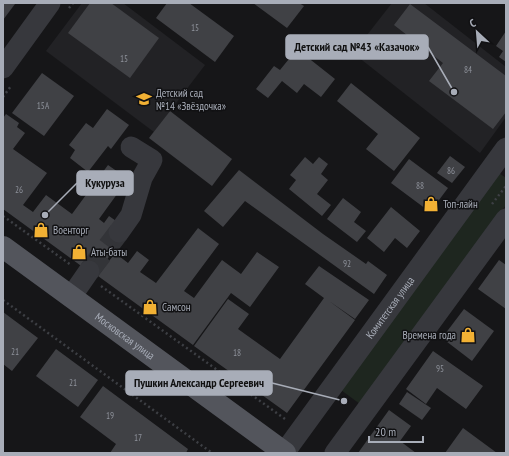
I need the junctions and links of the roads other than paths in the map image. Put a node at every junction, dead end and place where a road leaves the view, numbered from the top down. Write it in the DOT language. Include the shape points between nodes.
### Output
graph roads {
  1 [pos="50,3"];
  2 [pos="3,68"];
  3 [pos="132,147"];
  4 [pos="503,159"];
  5 [pos="506,219"];
  6 [pos="119,232"];
  7 [pos="3,248"];
  8 [pos="3,260"];
  9 [pos="88,274"];
  10 [pos="71,297"];
  11 [pos="281,453"];
  12 [pos="335,453"];
  1 -- 2 [label="street"];
  3 -- 6 [label="street" via="152,160 142,178 131,215"];
  4 -- 11 [label="street, Комитетская улица"];
  5 -- 12 [label="street"];
  7 -- 10 [label="main road, Московская улица"];
  8 -- 11 [label="main road, Московская улица"];
  9 -- 10 [label="street"];
  10 -- 11 [label="main road, Московская улица"];
}
